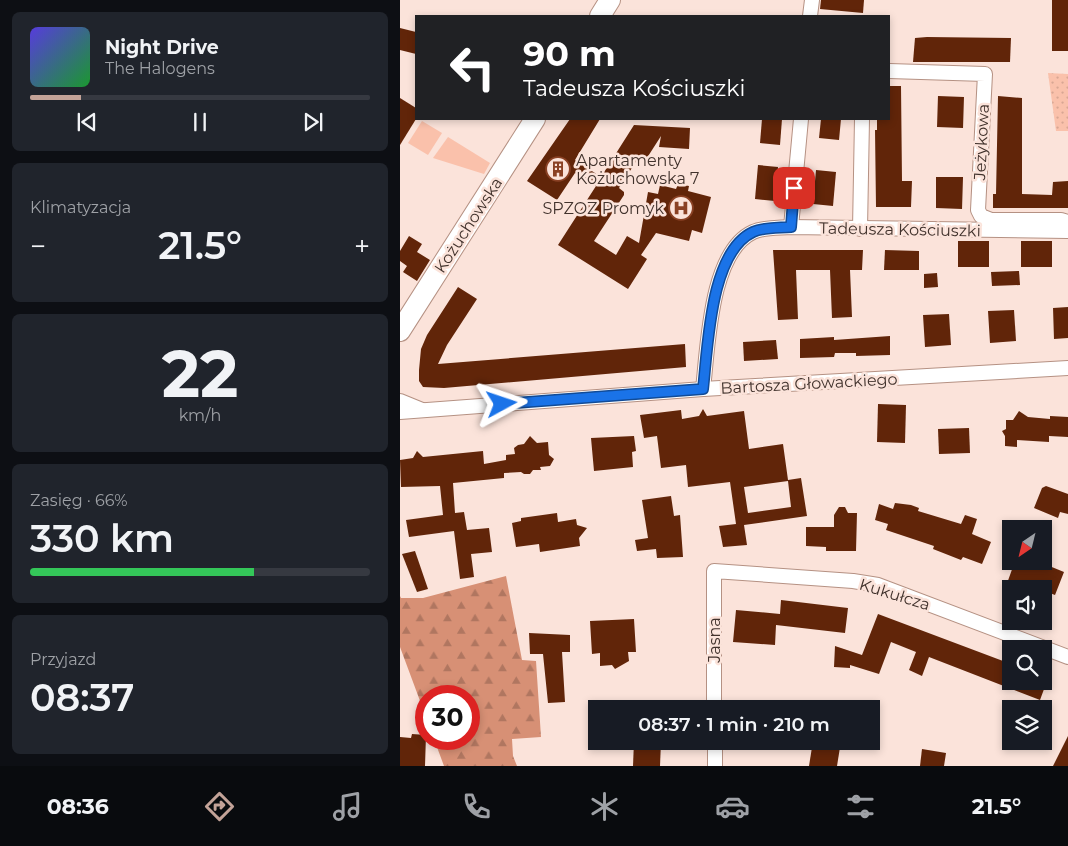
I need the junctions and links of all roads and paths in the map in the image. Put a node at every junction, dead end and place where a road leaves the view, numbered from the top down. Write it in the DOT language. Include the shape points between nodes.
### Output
graph roads {
  1 [pos="610,0"];
  2 [pos="812,0"];
  3 [pos="601,15"];
  4 [pos="810,15"];
  5 [pos="890,71"];
  6 [pos="534,120"];
  7 [pos="801,120"];
  8 [pos="862,120"];
  9 [pos="1068,222"];
  10 [pos="791,227"];
  11 [pos="860,229"];
  12 [pos="1068,231"];
  13 [pos="400,331"];
  14 [pos="1068,368"];
  15 [pos="703,389"];
  16 [pos="401,403"];
  17 [pos="714,571"];
  18 [pos="1068,657"];
  19 [pos="714,700"];
  20 [pos="715,750"];
  21 [pos="715,766"];
  1 -- 3 [label="main road"];
  2 -- 4 [label="street"];
  5 -- 9 [label="street, Jeżykowa" via="984,74 978,210 981,216 991,220"];
  6 -- 13 [label="main road, Kożuchowska"];
  7 -- 10 [label="street"];
  8 -- 11 [label="street"];
  10 -- 11 [label="street, Tadeusza Kościuszki"];
  10 -- 15 [label="street, Tadeusza Kościuszki" via="752,233 735,245 728,255 717,288"];
  11 -- 12 [label="street, Tadeusza Kościuszki"];
  14 -- 15 [label="street, Bartosza Głowackiego"];
  15 -- 16 [label="street, Bartosza Głowackiego" via="424,411"];
  17 -- 18 [label="street, Kukułcza" via="878,585"];
  17 -- 19 [label="street, Jasna"];
  20 -- 21 [label="street"];
}
